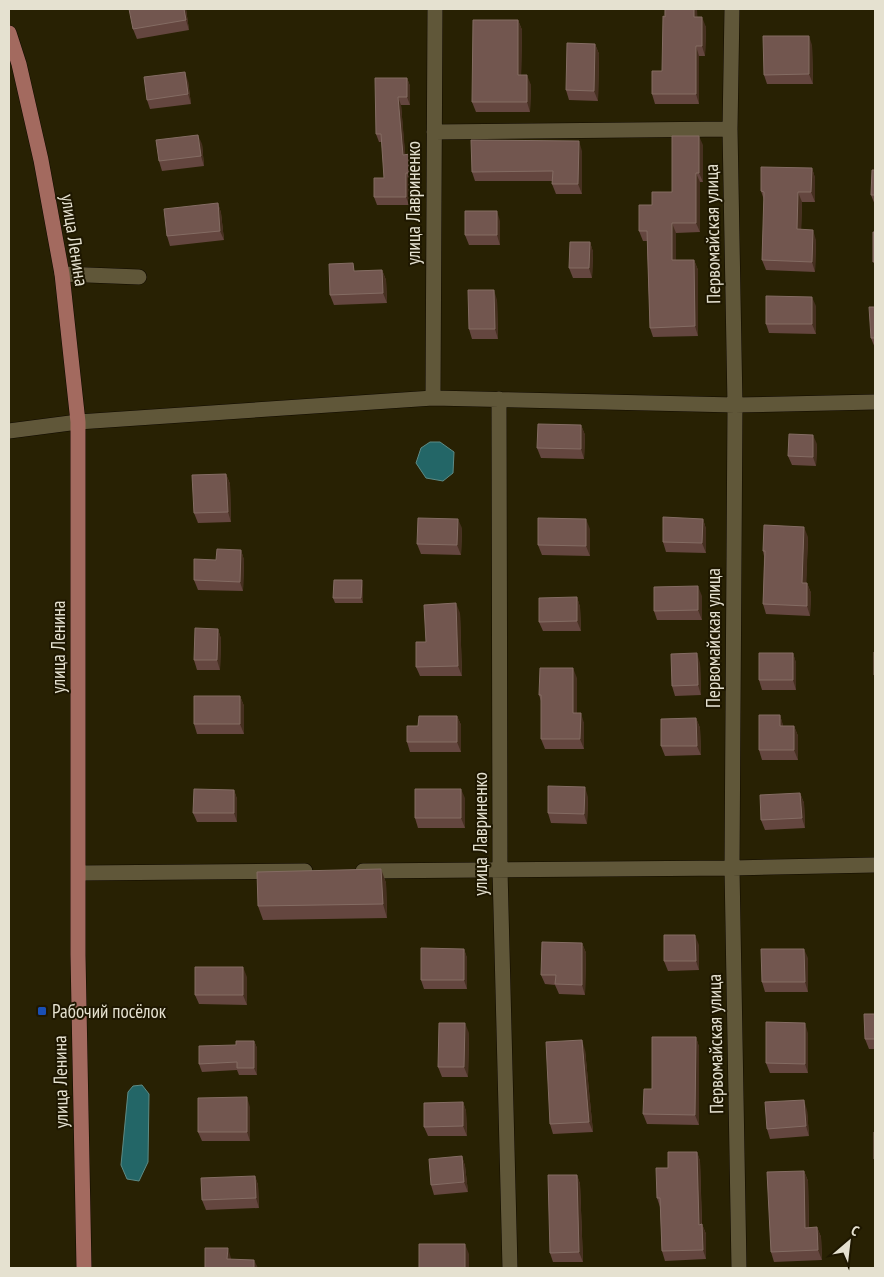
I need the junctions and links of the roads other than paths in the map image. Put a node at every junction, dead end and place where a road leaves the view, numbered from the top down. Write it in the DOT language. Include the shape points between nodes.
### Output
graph roads {
  1 [pos="436,9"];
  2 [pos="732,9"];
  3 [pos="9,33"];
  4 [pos="730,129"];
  5 [pos="434,132"];
  6 [pos="62,274"];
  7 [pos="139,277"];
  8 [pos="432,398"];
  9 [pos="498,400"];
  10 [pos="875,402"];
  11 [pos="735,405"];
  12 [pos="78,422"];
  13 [pos="9,432"];
  14 [pos="875,864"];
  15 [pos="732,868"];
  16 [pos="500,870"];
  17 [pos="324,871"];
  18 [pos="343,871"];
  19 [pos="79,873"];
  20 [pos="84,1268"];
  21 [pos="510,1268"];
  22 [pos="739,1268"];
  1 -- 5 [label="street, улица Лавриненко"];
  2 -- 4 [label="street, Первомайская улица"];
  3 -- 6 [label="main road, улица Ленина" via="41,160"];
  4 -- 5 [label="street"];
  4 -- 11 [label="street, Первомайская улица"];
  5 -- 8 [label="street, улица Лавриненко"];
  6 -- 7 [label="street"];
  6 -- 12 [label="main road, улица Ленина"];
  8 -- 9 [label="street"];
  8 -- 12 [label="street"];
  9 -- 11 [label="street"];
  9 -- 16 [label="street, улица Лавриненко"];
  10 -- 11 [label="street"];
  11 -- 15 [label="street, Первомайская улица"];
  12 -- 13 [label="street"];
  12 -- 19 [label="main road, улица Ленина"];
  14 -- 15 [label="street"];
  15 -- 16 [label="street"];
  15 -- 22 [label="street, Первомайская улица"];
  16 -- 18 [label="street"];
  16 -- 21 [label="street, улица Лавриненко"];
  17 -- 19 [label="street"];
  19 -- 20 [label="main road, улица Ленина"];
}
